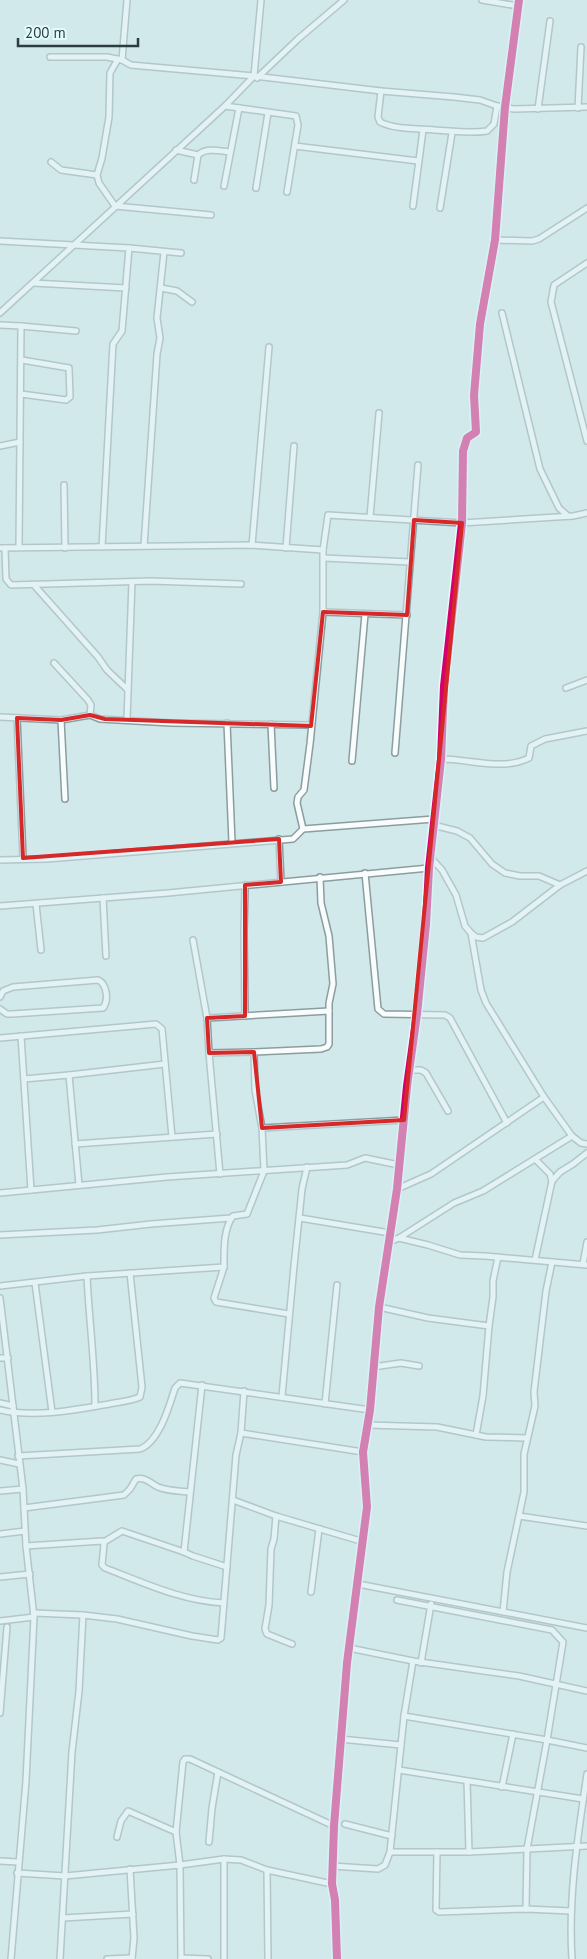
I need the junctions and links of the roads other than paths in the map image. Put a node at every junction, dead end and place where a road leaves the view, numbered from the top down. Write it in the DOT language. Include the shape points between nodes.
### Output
graph roads {
  1 [pos="128,0"];
  2 [pos="261,0"];
  3 [pos="344,0"];
  4 [pos="482,0"];
  5 [pos="518,3"];
  6 [pos="550,21"];
  7 [pos="581,48"];
  8 [pos="50,57"];
  9 [pos="120,59"];
  10 [pos="256,77"];
  11 [pos="381,90"];
  12 [pos="225,106"];
  13 [pos="497,106"];
  14 [pos="505,107"];
  15 [pos="587,107"];
  16 [pos="239,108"];
  17 [pos="578,108"];
  18 [pos="538,109"];
  19 [pos="268,113"];
  20 [pos="422,130"];
  21 [pos="452,132"];
  22 [pos="295,146"];
  23 [pos="176,150"];
  24 [pos="230,152"];
  25 [pos="198,154"];
  26 [pos="418,161"];
  27 [pos="50,162"];
  28 [pos="97,175"];
  29 [pos="194,180"];
  30 [pos="224,186"];
  31 [pos="256,188"];
  32 [pos="287,192"];
  33 [pos="115,206"];
  34 [pos="412,206"];
  35 [pos="440,208"];
  36 [pos="587,208"];
  37 [pos="212,215"];
  38 [pos="495,240"];
  39 [pos="0,242"];
  40 [pos="74,245"];
  41 [pos="129,248"];
  42 [pos="164,252"];
  43 [pos="181,253"];
  44 [pos="587,263"];
  45 [pos="33,283"];
  46 [pos="126,288"];
  47 [pos="161,288"];
  48 [pos="192,302"];
  49 [pos="0,313"];
  50 [pos="502,313"];
  51 [pos="0,324"];
  52 [pos="21,326"];
  53 [pos="76,330"];
  54 [pos="269,347"];
  55 [pos="22,360"];
  56 [pos="21,394"];
  57 [pos="379,413"];
  58 [pos="587,441"];
  59 [pos="20,442"];
  60 [pos="0,446"];
  61 [pos="294,446"];
  62 [pos="418,465"];
  63 [pos="64,485"];
  64 [pos="587,513"];
  65 [pos="568,516"];
  66 [pos="370,517"];
  67 [pos="414,520"];
  68 [pos="462,523"];
  69 [pos="252,545"];
  70 [pos="144,546"];
  71 [pos="102,547"];
  72 [pos="2,548"];
  73 [pos="19,548"];
  74 [pos="65,548"];
  75 [pos="286,548"];
  76 [pos="323,550"];
  77 [pos="324,558"];
  78 [pos="410,562"];
  79 [pos="132,582"];
  80 [pos="241,584"];
  81 [pos="34,585"];
  82 [pos="322,612"];
  83 [pos="365,614"];
  84 [pos="407,615"];
  85 [pos="54,663"];
  86 [pos="587,680"];
  87 [pos="566,688"];
  88 [pos="128,690"];
  89 [pos="90,715"];
  90 [pos="0,717"];
  91 [pos="17,718"];
  92 [pos="127,719"];
  93 [pos="61,720"];
  94 [pos="227,723"];
  95 [pos="271,724"];
  96 [pos="312,725"];
  97 [pos="587,731"];
  98 [pos="395,753"];
  99 [pos="441,760"];
  100 [pos="352,761"];
  101 [pos="274,788"];
  102 [pos="65,799"];
  103 [pos="434,819"];
  104 [pos="433,826"];
  105 [pos="303,829"];
  106 [pos="279,840"];
  107 [pos="232,842"];
  108 [pos="430,857"];
  109 [pos="23,858"];
  110 [pos="0,860"];
  111 [pos="429,868"];
  112 [pos="587,871"];
  113 [pos="365,873"];
  114 [pos="320,877"];
  115 [pos="281,882"];
  116 [pos="245,885"];
  117 [pos="560,885"];
  118 [pos="103,898"];
  119 [pos="36,904"];
  120 [pos="0,906"];
  121 [pos="470,934"];
  122 [pos="193,940"];
  123 [pos="41,950"];
  124 [pos="106,956"];
  125 [pos="0,997"];
  126 [pos="0,1009"];
  127 [pos="329,1011"];
  128 [pos="417,1014"];
  129 [pos="245,1016"];
  130 [pos="207,1018"];
  131 [pos="21,1036"];
  132 [pos="0,1038"];
  133 [pos="254,1052"];
  134 [pos="210,1053"];
  135 [pos="165,1064"];
  136 [pos="409,1070"];
  137 [pos="69,1075"];
  138 [pos="24,1079"];
  139 [pos="544,1097"];
  140 [pos="448,1111"];
  141 [pos="404,1120"];
  142 [pos="507,1123"];
  143 [pos="262,1128"];
  144 [pos="217,1134"];
  145 [pos="572,1136"];
  146 [pos="172,1137"];
  147 [pos="75,1144"];
  148 [pos="587,1144"];
  149 [pos="587,1152"];
  150 [pos="536,1159"];
  151 [pos="399,1165"];
  152 [pos="307,1167"];
  153 [pos="264,1171"];
  154 [pos="560,1172"];
  155 [pos="220,1174"];
  156 [pos="550,1174"];
  157 [pos="552,1181"];
  158 [pos="79,1186"];
  159 [pos="397,1189"];
  160 [pos="31,1190"];
  161 [pos="0,1193"];
  162 [pos="231,1218"];
  163 [pos="300,1218"];
  164 [pos="390,1233"];
  165 [pos="0,1235"];
  166 [pos="399,1238"];
  167 [pos="389,1242"];
  168 [pos="587,1242"];
  169 [pos="498,1257"];
  170 [pos="535,1260"];
  171 [pos="552,1262"];
  172 [pos="585,1264"];
  173 [pos="224,1267"];
  174 [pos="130,1273"];
  175 [pos="87,1276"];
  176 [pos="35,1283"];
  177 [pos="337,1285"];
  178 [pos="0,1286"];
  179 [pos="0,1298"];
  180 [pos="379,1307"];
  181 [pos="289,1314"];
  182 [pos="489,1326"];
  183 [pos="0,1358"];
  184 [pos="8,1358"];
  185 [pos="419,1366"];
  186 [pos="373,1367"];
  187 [pos="202,1385"];
  188 [pos="244,1391"];
  189 [pos="282,1396"];
  190 [pos="0,1403"];
  191 [pos="325,1404"];
  192 [pos="13,1406"];
  193 [pos="96,1406"];
  194 [pos="0,1410"];
  195 [pos="370,1410"];
  196 [pos="52,1412"];
  197 [pos="14,1414"];
  198 [pos="367,1424"];
  199 [pos="241,1433"];
  200 [pos="476,1435"];
  201 [pos="527,1438"];
  202 [pos="363,1452"];
  203 [pos="18,1456"];
  204 [pos="0,1460"];
  205 [pos="19,1464"];
  206 [pos="23,1489"];
  207 [pos="0,1491"];
  208 [pos="190,1492"];
  209 [pos="233,1500"];
  210 [pos="24,1508"];
  211 [pos="276,1516"];
  212 [pos="519,1516"];
  213 [pos="587,1526"];
  214 [pos="319,1529"];
  215 [pos="25,1532"];
  216 [pos="0,1534"];
  217 [pos="104,1542"];
  218 [pos="364,1542"];
  219 [pos="26,1546"];
  220 [pos="184,1552"];
  221 [pos="227,1567"];
  222 [pos="30,1574"];
  223 [pos="0,1577"];
  224 [pos="358,1584"];
  225 [pos="311,1592"];
  226 [pos="432,1598"];
  227 [pos="397,1600"];
  228 [pos="224,1603"];
  229 [pos="430,1607"];
  230 [pos="503,1612"];
  231 [pos="34,1615"];
  232 [pos="83,1615"];
  233 [pos="0,1621"];
  234 [pos="7,1627"];
  235 [pos="587,1628"];
  236 [pos="292,1644"];
  237 [pos="349,1648"];
  238 [pos="2,1649"];
  239 [pos="413,1661"];
  240 [pos="421,1662"];
  241 [pos="556,1685"];
  242 [pos="587,1691"];
  243 [pos="0,1703"];
  244 [pos="0,1713"];
  245 [pos="404,1716"];
  246 [pos="513,1734"];
  247 [pos="340,1739"];
  248 [pos="547,1740"];
  249 [pos="401,1745"];
  250 [pos="587,1748"];
  251 [pos="399,1770"];
  252 [pos="218,1772"];
  253 [pos="587,1774"];
  254 [pos="468,1781"];
  255 [pos="502,1786"];
  256 [pos="536,1792"];
  257 [pos="583,1799"];
  258 [pos="345,1824"];
  259 [pos="334,1826"];
  260 [pos="176,1832"];
  261 [pos="392,1836"];
  262 [pos="117,1837"];
  263 [pos="209,1842"];
  264 [pos="587,1846"];
  265 [pos="576,1847"];
  266 [pos="527,1849"];
  267 [pos="390,1852"];
  268 [pos="437,1852"];
  269 [pos="469,1852"];
  270 [pos="224,1859"];
  271 [pos="0,1861"];
  272 [pos="18,1862"];
  273 [pos="180,1865"];
  274 [pos="332,1866"];
  275 [pos="130,1869"];
  276 [pos="267,1870"];
  277 [pos="17,1873"];
  278 [pos="64,1876"];
  279 [pos="332,1884"];
  280 [pos="526,1909"];
  281 [pos="570,1911"];
  282 [pos="133,1914"];
  283 [pos="63,1918"];
  284 [pos="132,1958"];
  285 [pos="11,1959"];
  286 [pos="60,1959"];
  287 [pos="107,1959"];
  288 [pos="181,1959"];
  289 [pos="208,1959"];
  290 [pos="224,1959"];
  291 [pos="268,1959"];
  292 [pos="337,1959"];
  293 [pos="572,1959"];
  1 -- 9 [label="street"];
  2 -- 10 [label="street"];
  3 -- 10 [label="street"];
  4 -- 5 [label="street"];
  5 -- 14 [label="street"];
  6 -- 18 [label="street"];
  7 -- 17 [label="street"];
  8 -- 9 [label="street"];
  9 -- 10 [label="street" via="131,66"];
  9 -- 28 [label="street" via="110,73 109,117"];
  10 -- 11 [label="street"];
  10 -- 12 [label="street"];
  11 -- 13 [label="street" via="454,96"];
  11 -- 20 [label="street" via="380,122"];
  12 -- 16 [label="street"];
  12 -- 23 [label="street"];
  13 -- 14 [label="street"];
  13 -- 21 [label="street" via="490,130"];
  14 -- 18 [label="street"];
  14 -- 38 [label="street"];
  15 -- 17 [label="street"];
  16 -- 19 [label="street"];
  16 -- 24 [label="street"];
  17 -- 18 [label="street"];
  19 -- 22 [label="street" via="296,116"];
  19 -- 31 [label="street"];
  20 -- 21 [label="street"];
  20 -- 26 [label="street"];
  21 -- 35 [label="street"];
  22 -- 26 [label="street"];
  22 -- 32 [label="street"];
  23 -- 25 [label="street"];
  23 -- 33 [label="street"];
  24 -- 25 [label="street" via="209,150"];
  24 -- 30 [label="street"];
  25 -- 29 [label="street"];
  26 -- 34 [label="street"];
  27 -- 28 [label="street" via="61,170"];
  28 -- 33 [label="street"];
  33 -- 37 [label="street"];
  33 -- 40 [label="street"];
  36 -- 38 [label="street" via="538,240"];
  38 -- 68 [label="street" via="480,324 474,395 476,432 467,438 463,451"];
  39 -- 40 [label="street"];
  40 -- 41 [label="street"];
  40 -- 45 [label="street"];
  41 -- 42 [label="street"];
  41 -- 46 [label="street"];
  42 -- 43 [label="street"];
  42 -- 47 [label="street"];
  44 -- 58 [label="street" via="554,285 551,302"];
  45 -- 46 [label="street"];
  45 -- 49 [label="street"];
  46 -- 71 [label="street" via="122,330 113,344"];
  47 -- 48 [label="street" via="177,291"];
  47 -- 70 [label="street"];
  50 -- 65 [label="street" via="540,469 559,508"];
  51 -- 52 [label="street"];
  52 -- 53 [label="street"];
  52 -- 55 [label="street"];
  54 -- 69 [label="street"];
  55 -- 56 [label="street"];
  55 -- 56 [label="street" via="69,368 70,397 66,400"];
  56 -- 59 [label="street"];
  57 -- 66 [label="street"];
  59 -- 60 [label="street"];
  59 -- 73 [label="street"];
  61 -- 75 [label="street"];
  62 -- 67 [label="street"];
  63 -- 74 [label="street"];
  64 -- 65 [label="street"];
  65 -- 68 [label="street"];
  66 -- 67 [label="street"];
  66 -- 76 [label="street" via="329,514"];
  67 -- 68 [label="street"];
  67 -- 78 [label="street"];
  68 -- 99 [label="street" via="444,686"];
  69 -- 70 [label="street"];
  69 -- 75 [label="street"];
  70 -- 71 [label="street"];
  71 -- 74 [label="street"];
  72 -- 73 [label="street"];
  72 -- 81 [label="street" via="8,584"];
  73 -- 74 [label="street"];
  75 -- 76 [label="street"];
  76 -- 77 [label="street"];
  77 -- 78 [label="street"];
  77 -- 82 [label="street"];
  78 -- 84 [label="street"];
  79 -- 80 [label="street"];
  79 -- 81 [label="street"];
  79 -- 88 [label="street"];
  81 -- 88 [label="street"];
  82 -- 83 [label="street"];
  82 -- 96 [label="street"];
  83 -- 84 [label="street"];
  83 -- 100 [label="street"];
  84 -- 98 [label="street"];
  85 -- 89 [label="street" via="88,700"];
  86 -- 87 [label="street"];
  88 -- 92 [label="street"];
  89 -- 92 [label="street" via="100,719"];
  89 -- 93 [label="street"];
  90 -- 91 [label="street"];
  91 -- 93 [label="street"];
  91 -- 109 [label="street"];
  92 -- 94 [label="street"];
  93 -- 102 [label="street"];
  94 -- 95 [label="street"];
  94 -- 107 [label="street"];
  95 -- 96 [label="street"];
  95 -- 101 [label="street"];
  96 -- 105 [label="street" via="304,790 296,803"];
  97 -- 99 [label="street" via="545,739 532,746 529,758 524,761"];
  99 -- 103 [label="street"];
  103 -- 104 [label="street"];
  103 -- 105 [label="street"];
  104 -- 108 [label="street"];
  104 -- 117 [label="street" via="457,831 470,838 495,867 505,873 539,876"];
  105 -- 106 [label="street" via="293,839"];
  106 -- 107 [label="street"];
  106 -- 115 [label="street"];
  107 -- 109 [label="street" via="47,859"];
  108 -- 111 [label="street"];
  108 -- 121 [label="street" via="450,882"];
  109 -- 110 [label="street"];
  111 -- 113 [label="street"];
  111 -- 128 [label="street"];
  112 -- 117 [label="street"];
  113 -- 114 [label="street"];
  113 -- 128 [label="street" via="378,1009 384,1014"];
  114 -- 115 [label="street"];
  114 -- 127 [label="street" via="333,984"];
  115 -- 116 [label="street"];
  116 -- 118 [label="street"];
  116 -- 129 [label="street"];
  117 -- 121 [label="street" via="493,934 483,938"];
  118 -- 119 [label="street"];
  118 -- 124 [label="street"];
  119 -- 120 [label="street"];
  119 -- 123 [label="street"];
  121 -- 139 [label="street" via="480,990"];
  122 -- 130 [label="street"];
  125 -- 126 [label="street" via="3,991 13,987 98,980 105,987 106,1002 103,1008 12,1014"];
  127 -- 129 [label="street"];
  127 -- 133 [label="street" via="330,1044 327,1047"];
  128 -- 136 [label="street"];
  128 -- 142 [label="street" via="450,1018"];
  129 -- 130 [label="street"];
  130 -- 134 [label="street"];
  131 -- 132 [label="street"];
  131 -- 135 [label="street" via="156,1024 162,1029"];
  131 -- 138 [label="street"];
  133 -- 134 [label="street"];
  133 -- 143 [label="street" via="256,1098"];
  134 -- 144 [label="street"];
  135 -- 137 [label="street"];
  135 -- 146 [label="street"];
  136 -- 140 [label="street" via="426,1073"];
  136 -- 141 [label="street"];
  137 -- 138 [label="street"];
  137 -- 147 [label="street"];
  138 -- 160 [label="street"];
  139 -- 142 [label="street"];
  139 -- 145 [label="street"];
  141 -- 143 [label="street"];
  141 -- 151 [label="street"];
  142 -- 159 [label="street" via="431,1174"];
  143 -- 153 [label="street"];
  144 -- 146 [label="street"];
  144 -- 155 [label="street"];
  145 -- 148 [label="street"];
  145 -- 150 [label="street"];
  146 -- 147 [label="street"];
  147 -- 158 [label="street"];
  149 -- 154 [label="street"];
  150 -- 156 [label="street"];
  150 -- 166 [label="street" via="483,1191 454,1203"];
  151 -- 152 [label="street" via="365,1158 347,1165"];
  151 -- 159 [label="street"];
  152 -- 153 [label="street"];
  152 -- 163 [label="street"];
  153 -- 155 [label="street"];
  153 -- 162 [label="street" via="247,1214"];
  154 -- 156 [label="street"];
  154 -- 157 [label="street"];
  155 -- 158 [label="street"];
  156 -- 157 [label="street"];
  157 -- 170 [label="street"];
  158 -- 160 [label="street"];
  159 -- 164 [label="street"];
  160 -- 161 [label="street"];
  162 -- 165 [label="street"];
  162 -- 173 [label="street"];
  163 -- 164 [label="street"];
  163 -- 181 [label="street"];
  164 -- 167 [label="street"];
  166 -- 167 [label="street"];
  166 -- 169 [label="street" via="460,1255"];
  167 -- 180 [label="street"];
  168 -- 172 [label="street"];
  169 -- 170 [label="street"];
  169 -- 182 [label="street"];
  170 -- 171 [label="street"];
  171 -- 172 [label="street"];
  171 -- 201 [label="street" via="546,1291 535,1406"];
  173 -- 174 [label="street"];
  173 -- 181 [label="street" via="214,1298 216,1302"];
  174 -- 175 [label="street"];
  174 -- 193 [label="street" via="141,1395"];
  175 -- 176 [label="street"];
  175 -- 193 [label="street"];
  176 -- 178 [label="street"];
  176 -- 196 [label="street"];
  177 -- 191 [label="street"];
  179 -- 184 [label="street"];
  180 -- 182 [label="street"];
  180 -- 186 [label="street"];
  181 -- 189 [label="street"];
  182 -- 200 [label="street"];
  183 -- 184 [label="street"];
  184 -- 192 [label="street"];
  185 -- 186 [label="street" via="401,1363"];
  186 -- 195 [label="street"];
  187 -- 188 [label="street"];
  187 -- 203 [label="street" via="179,1383 157,1434 150,1444 142,1448"];
  187 -- 208 [label="street"];
  188 -- 189 [label="street"];
  188 -- 199 [label="street"];
  189 -- 191 [label="street"];
  190 -- 192 [label="street"];
  191 -- 195 [label="street"];
  192 -- 197 [label="street"];
  193 -- 196 [label="street"];
  194 -- 197 [label="street"];
  195 -- 198 [label="street"];
  196 -- 197 [label="street"];
  197 -- 203 [label="street"];
  198 -- 200 [label="street" via="437,1427"];
  198 -- 202 [label="street"];
  199 -- 202 [label="street"];
  199 -- 209 [label="street"];
  200 -- 201 [label="street"];
  201 -- 212 [label="street" via="524,1492"];
  202 -- 218 [label="street" via="367,1507"];
  203 -- 205 [label="street"];
  204 -- 205 [label="street"];
  205 -- 206 [label="street"];
  206 -- 207 [label="street"];
  206 -- 210 [label="street"];
  208 -- 210 [label="street" via="163,1488 140,1478 124,1494"];
  208 -- 220 [label="street"];
  209 -- 211 [label="street"];
  209 -- 221 [label="street"];
  210 -- 215 [label="street"];
  211 -- 214 [label="street"];
  211 -- 236 [label="street" via="265,1629 267,1634"];
  212 -- 213 [label="street"];
  212 -- 230 [label="street" via="506,1572"];
  214 -- 218 [label="street"];
  214 -- 225 [label="street"];
  215 -- 216 [label="street"];
  215 -- 219 [label="street"];
  217 -- 219 [label="street"];
  217 -- 220 [label="street" via="122,1531"];
  217 -- 228 [label="street" via="102,1565 105,1568 194,1600"];
  218 -- 224 [label="street"];
  219 -- 222 [label="street"];
  220 -- 221 [label="street"];
  221 -- 228 [label="street"];
  222 -- 223 [label="street"];
  222 -- 231 [label="street"];
  224 -- 226 [label="street"];
  224 -- 237 [label="street"];
  226 -- 229 [label="street"];
  226 -- 230 [label="street"];
  227 -- 229 [label="street"];
  228 -- 232 [label="street" via="222,1635 218,1640"];
  229 -- 240 [label="street"];
  229 -- 241 [label="street" via="552,1630 563,1642"];
  230 -- 235 [label="street"];
  231 -- 232 [label="street"];
  231 -- 233 [label="street"];
  231 -- 272 [label="street" via="26,1781"];
  232 -- 278 [label="street"];
  234 -- 238 [label="street"];
  237 -- 239 [label="street"];
  237 -- 247 [label="street"];
  238 -- 243 [label="street"];
  239 -- 240 [label="street"];
  239 -- 245 [label="street"];
  240 -- 241 [label="street" via="519,1676"];
  241 -- 242 [label="street"];
  241 -- 248 [label="street"];
  243 -- 244 [label="street"];
  245 -- 246 [label="street"];
  245 -- 249 [label="street"];
  246 -- 248 [label="street"];
  246 -- 255 [label="street"];
  247 -- 249 [label="street"];
  247 -- 259 [label="street"];
  248 -- 250 [label="street"];
  248 -- 256 [label="street"];
  249 -- 251 [label="street"];
  251 -- 254 [label="street"];
  251 -- 261 [label="street"];
  252 -- 259 [label="street"];
  252 -- 260 [label="street" via="190,1759 184,1760"];
  252 -- 263 [label="street"];
  253 -- 257 [label="street"];
  254 -- 255 [label="street"];
  254 -- 269 [label="street"];
  255 -- 256 [label="street"];
  256 -- 257 [label="street"];
  256 -- 266 [label="street"];
  257 -- 265 [label="street"];
  258 -- 261 [label="street"];
  259 -- 274 [label="street"];
  260 -- 262 [label="street" via="128,1811 121,1821"];
  260 -- 273 [label="street"];
  261 -- 267 [label="street"];
  264 -- 265 [label="street"];
  265 -- 266 [label="street"];
  265 -- 281 [label="street"];
  266 -- 269 [label="street"];
  266 -- 280 [label="street"];
  267 -- 268 [label="street"];
  267 -- 274 [label="street" via="385,1865 378,1869"];
  268 -- 269 [label="street"];
  268 -- 280 [label="street" via="436,1910 439,1912"];
  270 -- 273 [label="street"];
  270 -- 276 [label="street" via="247,1861"];
  270 -- 290 [label="street"];
  271 -- 272 [label="street"];
  272 -- 277 [label="street"];
  273 -- 275 [label="street"];
  273 -- 288 [label="street"];
  274 -- 279 [label="street"];
  275 -- 278 [label="street"];
  275 -- 282 [label="street"];
  276 -- 279 [label="street"];
  276 -- 291 [label="street"];
  277 -- 278 [label="street"];
  277 -- 285 [label="street"];
  278 -- 283 [label="street"];
  279 -- 292 [label="street"];
  280 -- 281 [label="street"];
  281 -- 293 [label="street"];
  282 -- 283 [label="street"];
  282 -- 284 [label="street"];
  283 -- 286 [label="street"];
  284 -- 287 [label="street"];
  288 -- 289 [label="street"];
}
